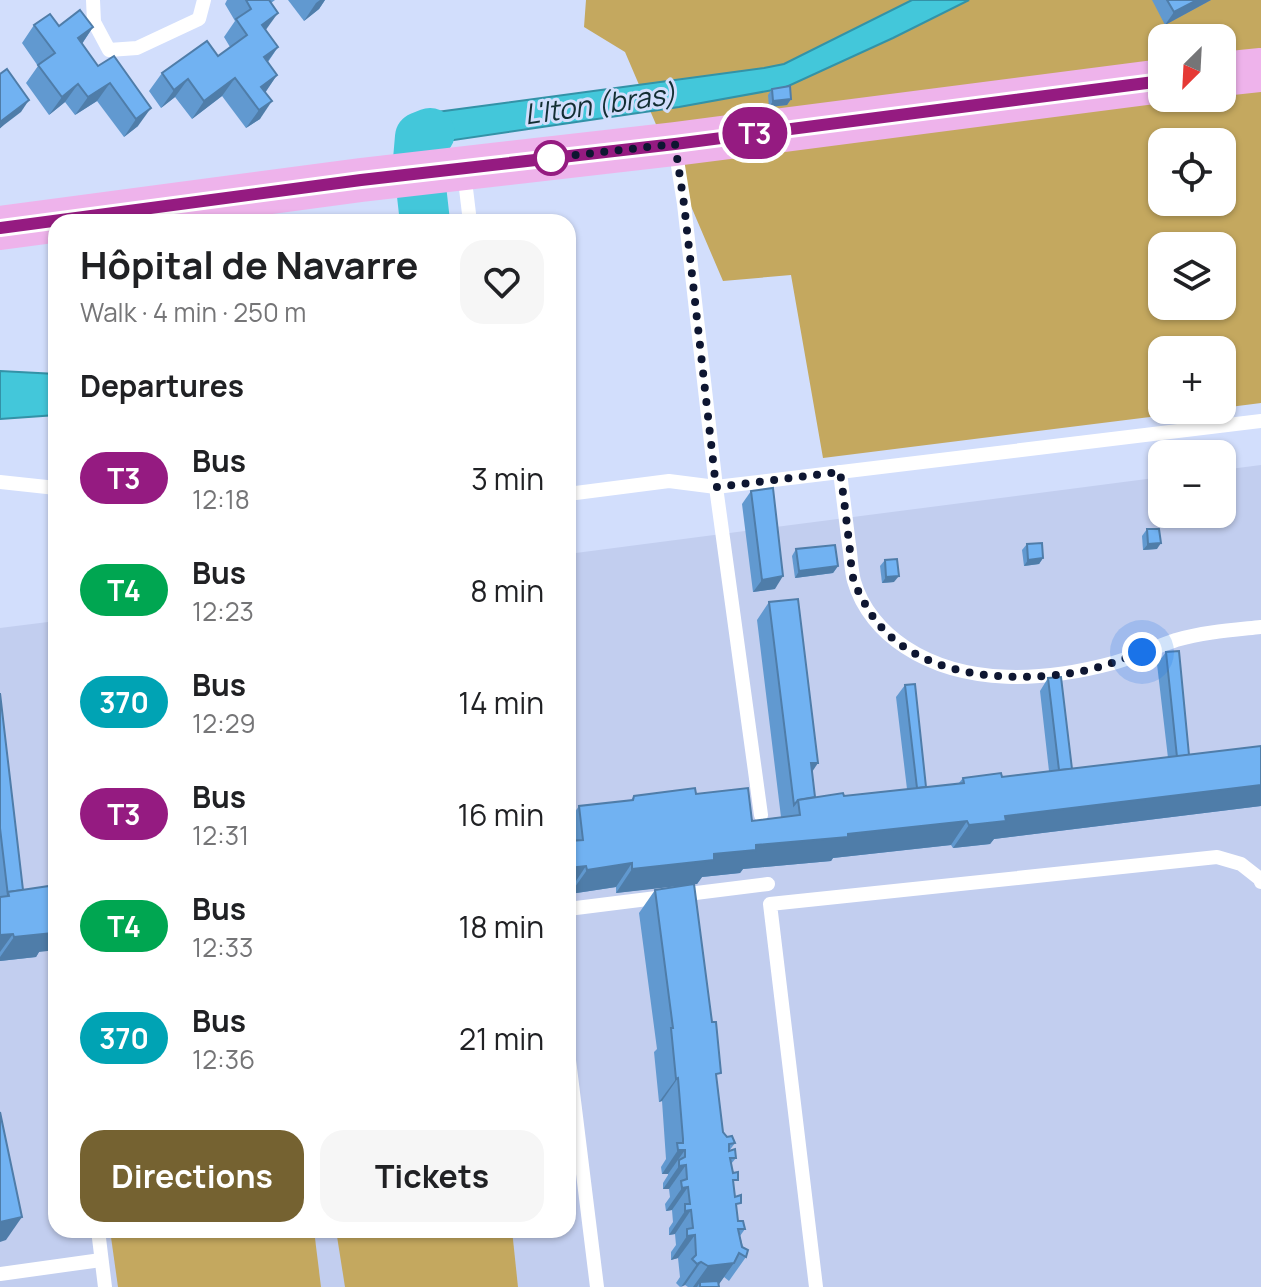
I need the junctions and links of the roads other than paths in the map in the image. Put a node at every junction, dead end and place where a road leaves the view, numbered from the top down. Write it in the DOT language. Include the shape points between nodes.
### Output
graph roads {
  1 [pos="93,0"];
  2 [pos="204,0"];
  3 [pos="1261,70"];
  4 [pos="1236,73"];
  5 [pos="1148,83"];
  6 [pos="675,144"];
  7 [pos="453,169"];
  8 [pos="107,214"];
  9 [pos="467,214"];
  10 [pos="48,222"];
  11 [pos="0,228"];
  12 [pos="1261,421"];
  13 [pos="840,472"];
  14 [pos="0,482"];
  15 [pos="48,487"];
  16 [pos="716,487"];
  17 [pos="576,493"];
  18 [pos="1261,627"];
  19 [pos="761,815"];
  20 [pos="1261,882"];
  21 [pos="768,884"];
  22 [pos="576,908"];
  23 [pos="576,1117"];
  24 [pos="99,1238"];
  25 [pos="101,1260"];
  26 [pos="0,1274"];
  27 [pos="105,1287"];
  28 [pos="597,1287"];
  29 [pos="816,1287"];
  1 -- 2 [label="lane" via="94,22 109,50 137,48 199,19"];
  3 -- 4 [label="main road"];
  5 -- 6 [label="main road"];
  6 -- 7 [label="main road"];
  6 -- 16 [label="lane"];
  7 -- 8 [label="main road"];
  7 -- 9 [label="lane"];
  10 -- 11 [label="main road"];
  12 -- 13 [label="lane"];
  13 -- 16 [label="lane"];
  13 -- 18 [label="lane" via="854,581 870,614 892,639 942,666 1011,677 1072,673 1178,639"];
  14 -- 15 [label="lane"];
  16 -- 17 [label="lane" via="669,481"];
  16 -- 19 [label="lane"];
  20 -- 29 [label="lane" via="1241,864 1217,857 770,904"];
  21 -- 22 [label="lane"];
  23 -- 28 [label="lane"];
  24 -- 25 [label="lane"];
  25 -- 26 [label="lane"];
  25 -- 27 [label="lane"];
}
